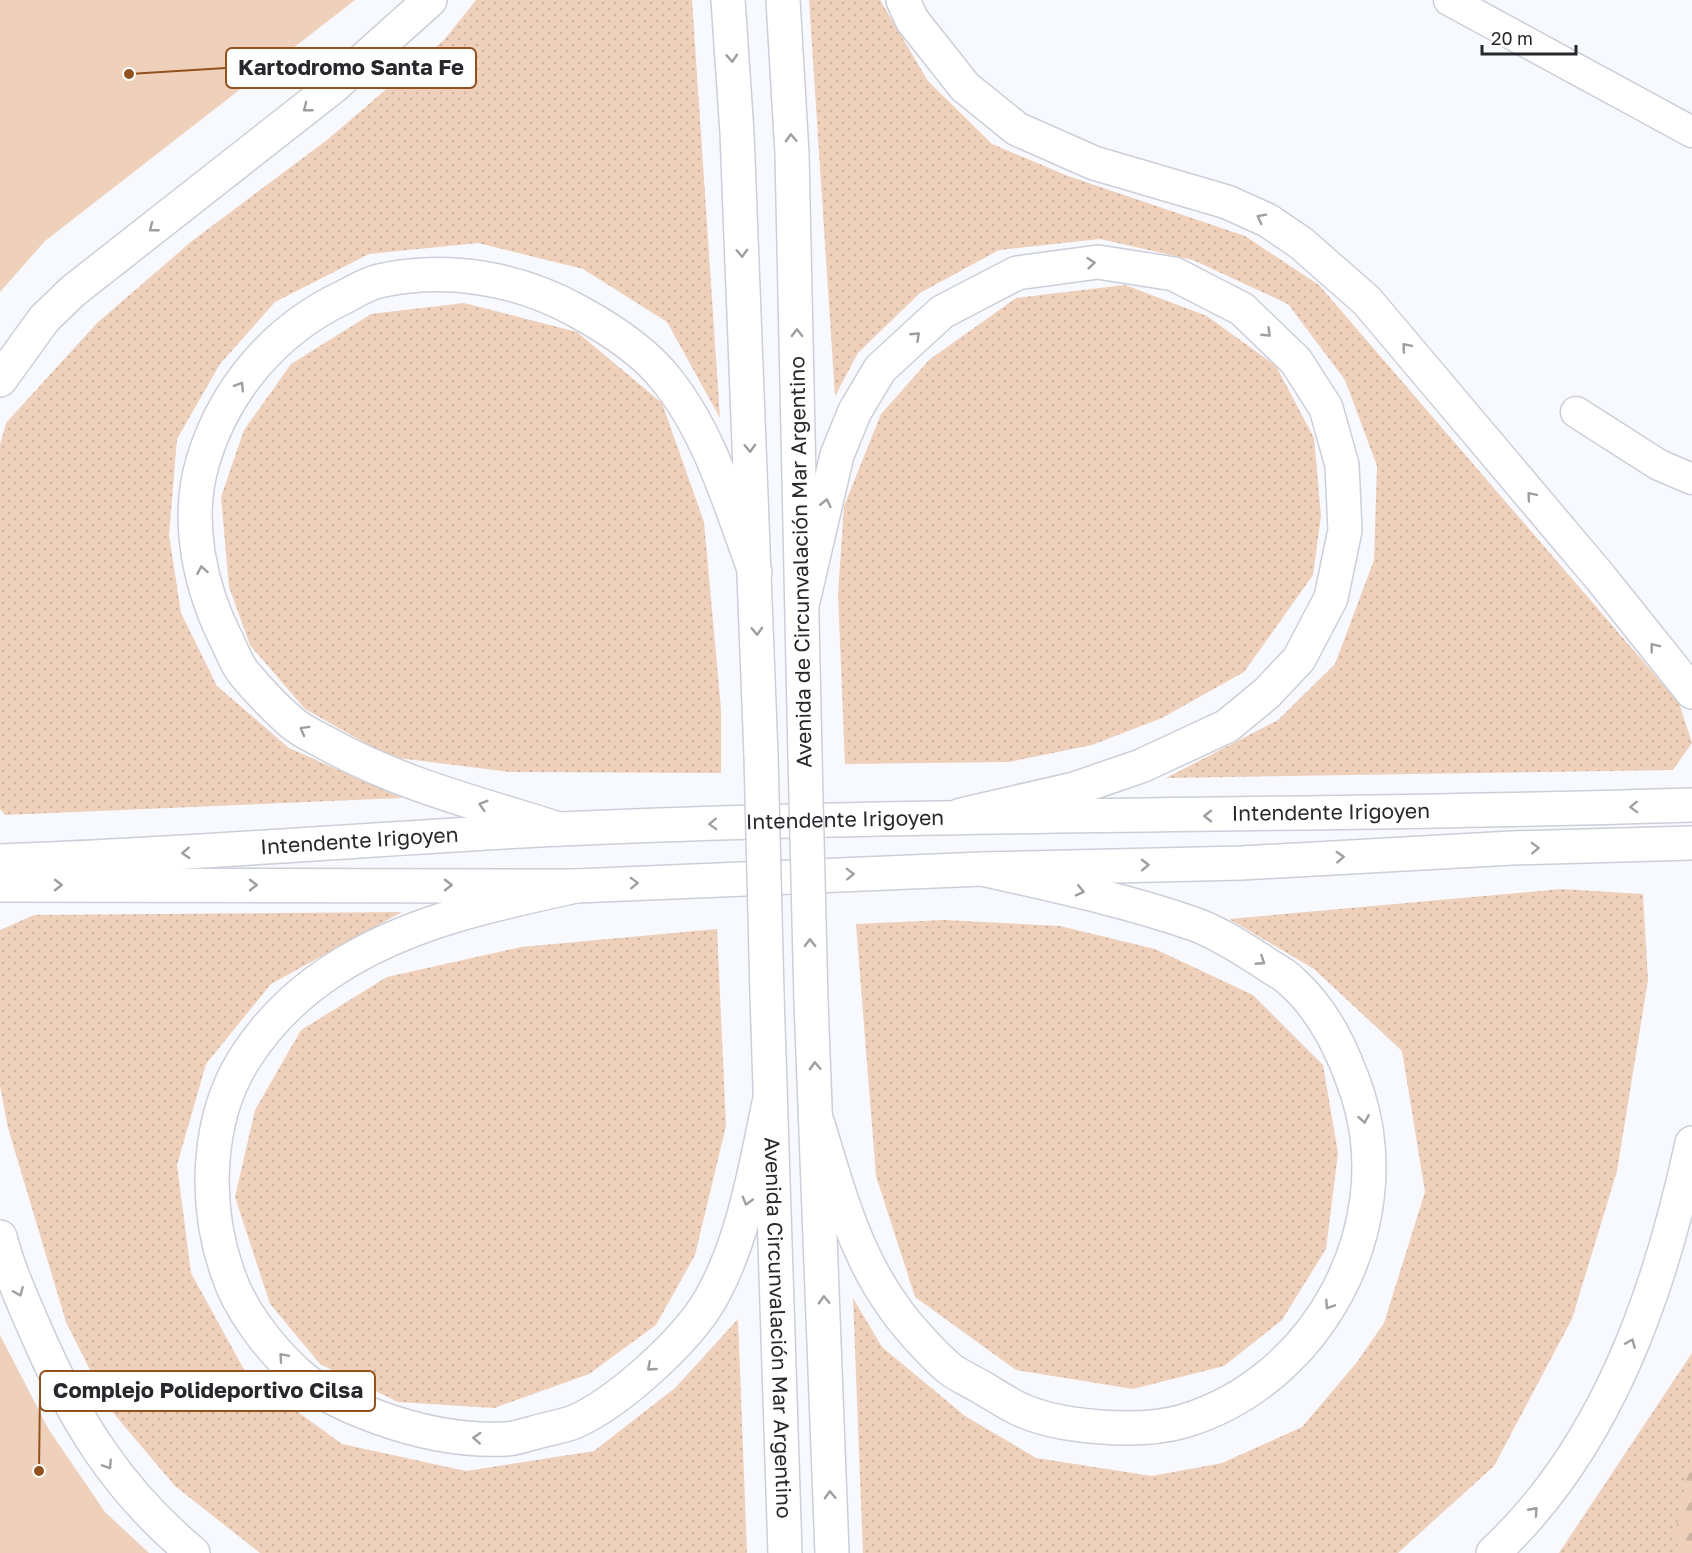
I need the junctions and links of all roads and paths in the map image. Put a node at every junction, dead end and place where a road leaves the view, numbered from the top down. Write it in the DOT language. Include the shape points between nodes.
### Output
graph roads {
  1 [pos="430,0"];
  2 [pos="728,0"];
  3 [pos="783,0"];
  4 [pos="903,0"];
  5 [pos="1451,1"];
  6 [pos="1692,132"];
  7 [pos="0,380"];
  8 [pos="1576,412"];
  9 [pos="1692,479"];
  10 [pos="755,572"];
  11 [pos="803,601"];
  12 [pos="1692,692"];
  13 [pos="1692,805"];
  14 [pos="961,815"];
  15 [pos="559,829"];
  16 [pos="1692,843"];
  17 [pos="0,861"];
  18 [pos="982,869"];
  19 [pos="0,885"];
  20 [pos="576,886"];
  21 [pos="769,1103"];
  22 [pos="818,1125"];
  23 [pos="1692,1143"];
  24 [pos="0,1237"];
  25 [pos="193,1553"];
  26 [pos="784,1553"];
  27 [pos="832,1553"];
  28 [pos="1493,1553"];
  1 -- 7 [label="main road, one-way" via="334,86 73,291 44,319"];
  2 -- 10 [label="main road, Avenida de Circunvalación Mar Argentino, one-way" via="738,145"];
  11 -- 3 [label="main road, Avenida de Circunvalación Mar Argentino, one-way" via="792,154"];
  12 -- 4 [label="main road, one-way" via="1367,301 1301,243 1267,220 1227,201 1094,163 1017,129 965,87 912,20"];
  5 -- 6 [label="street"];
  8 -- 9 [label="street" via="1659,465"];
  15 -- 10 [label="main road, one-way" via="406,781 340,751 293,724 242,670 217,621 204,584 196,540 195,502 214,428 246,376 276,340 315,311 376,282 423,275 486,278 549,295 612,330 665,376 692,416"];
  10 -- 21 [label="main road, Avenida de Circunvalación Mar Argentino, one-way, bridge"];
  11 -- 14 [label="main road, one-way" via="837,455 855,411 880,369 942,312 1017,273 1098,262 1174,274 1242,309 1296,361 1326,408 1342,465 1345,530 1331,598 1299,659 1267,693 1227,726 1142,766 1074,789"];
  22 -- 11 [label="main road, Avenida de Circunvalación Mar Argentino, one-way, bridge" via="811,1001"];
  13 -- 14 [label="main road, Intendente Irigoyen, one-way" via="1214,816"];
  14 -- 15 [label="main road, Intendente Irigoyen, one-way"];
  15 -- 17 [label="main road, Intendente Irigoyen, one-way"];
  18 -- 16 [label="main road, Intendente Irigoyen, one-way" via="1242,863"];
  20 -- 18 [label="main road, Intendente Irigoyen, one-way"];
  18 -- 22 [label="main road, one-way" via="1197,925 1291,980 1317,1010 1339,1042 1353,1080 1364,1114 1370,1168 1362,1235 1341,1287 1312,1332 1280,1368 1239,1396 1184,1421 1138,1428 1088,1427 1020,1410 950,1369 893,1307 851,1231"];
  19 -- 20 [label="main road, Intendente Irigoyen, one-way"];
  21 -- 20 [label="main road, one-way" via="748,1201 723,1273 709,1300 692,1326 627,1389 575,1422 508,1439 412,1430 349,1407 300,1377 253,1324 227,1272 213,1213 212,1164 222,1108 243,1060 294,999 336,968 389,940 479,907"];
  21 -- 26 [label="main road, Avenida Circunvalación Mar Argentino"];
  27 -- 22 [label="main road, one-way"];
  28 -- 23 [label="main road, one-way" via="1549,1494 1584,1442 1616,1380 1651,1297 1677,1213"];
  24 -- 25 [label="main road, one-way" via="8,1267 71,1408 113,1473 165,1530"];
}
